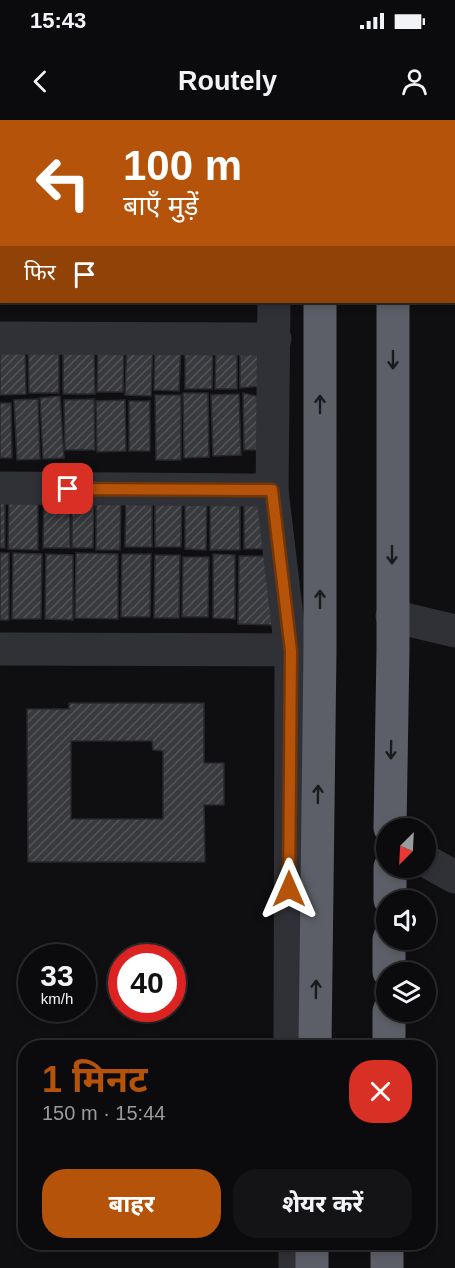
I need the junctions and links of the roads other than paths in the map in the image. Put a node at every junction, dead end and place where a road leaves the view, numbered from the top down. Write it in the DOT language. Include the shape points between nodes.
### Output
graph roads {
  1 [pos="274,303"];
  2 [pos="320,303"];
  3 [pos="393,303"];
  4 [pos="0,338"];
  5 [pos="275,339"];
  6 [pos="0,488"];
  7 [pos="272,490"];
  8 [pos="392,616"];
  9 [pos="455,631"];
  10 [pos="0,649"];
  11 [pos="305,650"];
  12 [pos="390,818"];
  13 [pos="436,867"];
  14 [pos="455,877"];
  15 [pos="389,1022"];
  16 [pos="290,1040"];
  17 [pos="315,1040"];
  18 [pos="388,1040"];
  19 [pos="295,1250"];
  20 [pos="312,1250"];
  21 [pos="387,1250"];
  22 [pos="295,1268"];
  23 [pos="312,1268"];
  24 [pos="387,1268"];
  1 -- 5 [label="street"];
  11 -- 2 [label="highway, one-way"];
  3 -- 8 [label="highway, one-way"];
  4 -- 5 [label="street"];
  5 -- 7 [label="street"];
  6 -- 7 [label="street"];
  7 -- 11 [label="street"];
  8 -- 9 [label="street"];
  8 -- 12 [label="highway, one-way"];
  10 -- 11 [label="street"];
  11 -- 16 [label="street"];
  17 -- 11 [label="highway, one-way"];
  13 -- 14 [label="street"];
  15 -- 18 [label="highway"];
  19 -- 22 [label="street"];
  20 -- 23 [label="highway"];
  21 -- 24 [label="highway"];
}
